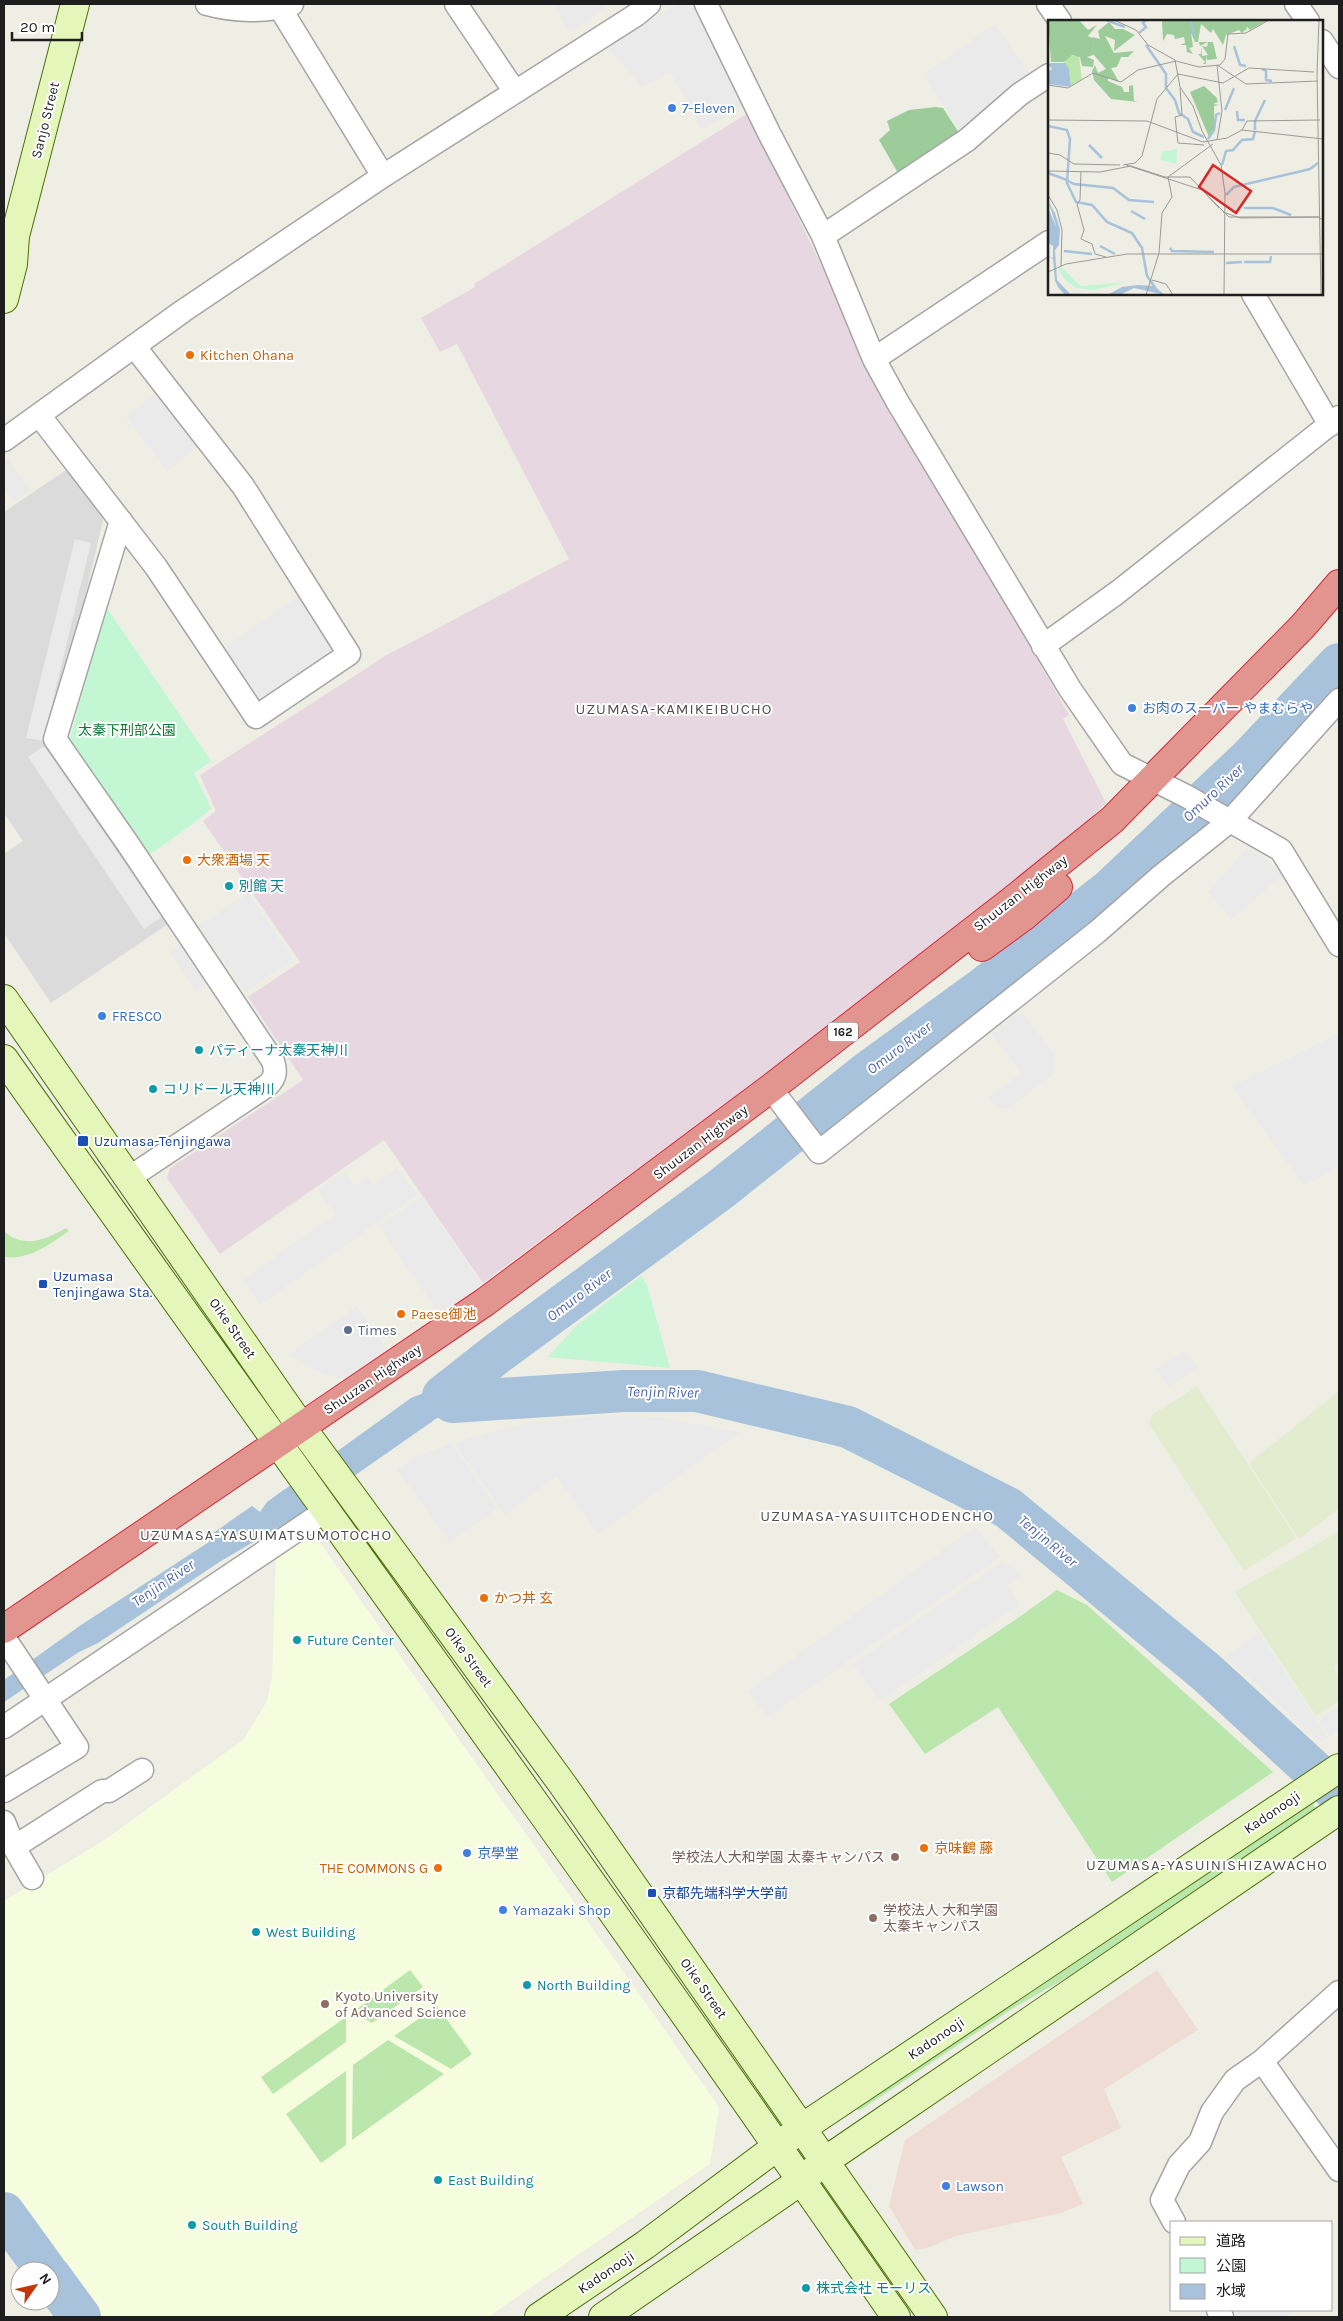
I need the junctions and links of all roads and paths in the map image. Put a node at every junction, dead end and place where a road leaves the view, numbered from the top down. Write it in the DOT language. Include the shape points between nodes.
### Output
graph roads {
  1 [pos="75,4"];
  2 [pos="207,4"];
  3 [pos="456,4"];
  4 [pos="649,4"];
  5 [pos="706,4"];
  6 [pos="1048,4"];
  7 [pos="1296,4"];
  8 [pos="286,6"];
  9 [pos="1059,20"];
  10 [pos="1307,20"];
  11 [pos="1323,43"];
  12 [pos="1339,67"];
  13 [pos="1048,76"];
  14 [pos="515,92"];
  15 [pos="383,176"];
  16 [pos="823,236"];
  17 [pos="1048,243"];
  18 [pos="9,246"];
  19 [pos="1254,295"];
  20 [pos="4,299"];
  21 [pos="134,346"];
  22 [pos="874,359"];
  23 [pos="39,415"];
  24 [pos="1334,421"];
  25 [pos="4,440"];
  26 [pos="121,521"];
  27 [pos="1339,584"];
  28 [pos="1339,611"];
  29 [pos="1043,646"];
  30 [pos="1339,700"];
  31 [pos="1167,787"];
  32 [pos="1225,817"];
  33 [pos="1337,934"];
  34 [pos="4,999"];
  35 [pos="4,1059"];
  36 [pos="782,1104"];
  37 [pos="129,1178"];
  38 [pos="311,1440"];
  39 [pos="288,1456"];
  40 [pos="325,1508"];
  41 [pos="8,1644"];
  42 [pos="43,1695"];
  43 [pos="4,1727"];
  44 [pos="1339,1768"];
  45 [pos="142,1770"];
  46 [pos="4,1792"];
  47 [pos="1333,1814"];
  48 [pos="4,1822"];
  49 [pos="14,1847"];
  50 [pos="32,1878"];
  51 [pos="1339,1994"];
  52 [pos="1262,2061"];
  53 [pos="802,2128"];
  54 [pos="778,2147"];
  55 [pos="825,2161"];
  56 [pos="1339,2170"];
  57 [pos="802,2180"];
  58 [pos="1173,2221"];
  59 [pos="539,2317"];
  60 [pos="603,2317"];
  61 [pos="896,2317"];
  62 [pos="933,2317"];
  1 -- 18 [label="street, Sanjo Street"];
  2 -- 8 [label="street" via="248,9"];
  3 -- 14 [label="street"];
  4 -- 14 [label="street"];
  5 -- 16 [label="street"];
  6 -- 9 [label="street"];
  7 -- 10 [label="street"];
  8 -- 15 [label="street"];
  11 -- 12 [label="street"];
  13 -- 16 [label="street" via="1020,94 967,140"];
  14 -- 15 [label="street"];
  15 -- 21 [label="street"];
  16 -- 22 [label="street"];
  17 -- 22 [label="street"];
  18 -- 20 [label="street, Sanjo Street" via="13,264"];
  19 -- 24 [label="street"];
  21 -- 23 [label="street"];
  21 -- 26 [label="street" via="243,486 349,654 256,717 156,567"];
  22 -- 29 [label="street"];
  23 -- 25 [label="street"];
  23 -- 26 [label="street"];
  24 -- 29 [label="street" via="1118,592"];
  26 -- 37 [label="street" via="55,739 276,1069 268,1085"];
  27 -- 31 [label="highway, Shuuzan Highway / 162"];
  28 -- 31 [label="highway, Shuuzan Highway / 162"];
  29 -- 31 [label="street" via="1122,764"];
  30 -- 32 [label="street"];
  31 -- 32 [label="street"];
  31 -- 36 [label="highway, Shuuzan Highway / 162" via="1121,833 1023,917"];
  31 -- 38 [label="highway, Shuuzan Highway / 162" via="1104,826 771,1088 486,1302"];
  32 -- 33 [label="street" via="1281,850"];
  32 -- 36 [label="street" via="1097,932 819,1152"];
  34 -- 37 [label="street, Oike Street"];
  35 -- 39 [label="street"];
  36 -- 38 [label="highway, Shuuzan Highway / 162" via="511,1302"];
  37 -- 38 [label="street, Oike Street"];
  38 -- 39 [label="highway, Shuuzan Highway / 162"];
  38 -- 53 [label="street, Oike Street" via="563,1785"];
  39 -- 40 [label="street"];
  39 -- 41 [label="highway, Shuuzan Highway / 162"];
  40 -- 42 [label="street"];
  40 -- 54 [label="street"];
  41 -- 42 [label="street"];
  42 -- 43 [label="street"];
  42 -- 46 [label="street" via="77,1747"];
  44 -- 53 [label="street, Kadonooji"];
  45 -- 49 [label="street" via="109,1791 102,1791"];
  47 -- 55 [label="street"];
  48 -- 49 [label="street"];
  49 -- 50 [label="street"];
  51 -- 52 [label="street"];
  52 -- 56 [label="street"];
  52 -- 58 [label="street" via="1235,2080 1212,2112 1200,2142 1179,2165 1162,2200"];
  53 -- 54 [label="street, Kadonooji"];
  53 -- 55 [label="street, Oike Street"];
  54 -- 57 [label="street"];
  54 -- 59 [label="street, Kadonooji" via="645,2245"];
  55 -- 57 [label="street"];
  55 -- 62 [label="street, Oike Street"];
  57 -- 60 [label="street"];
  57 -- 61 [label="street"];
}
